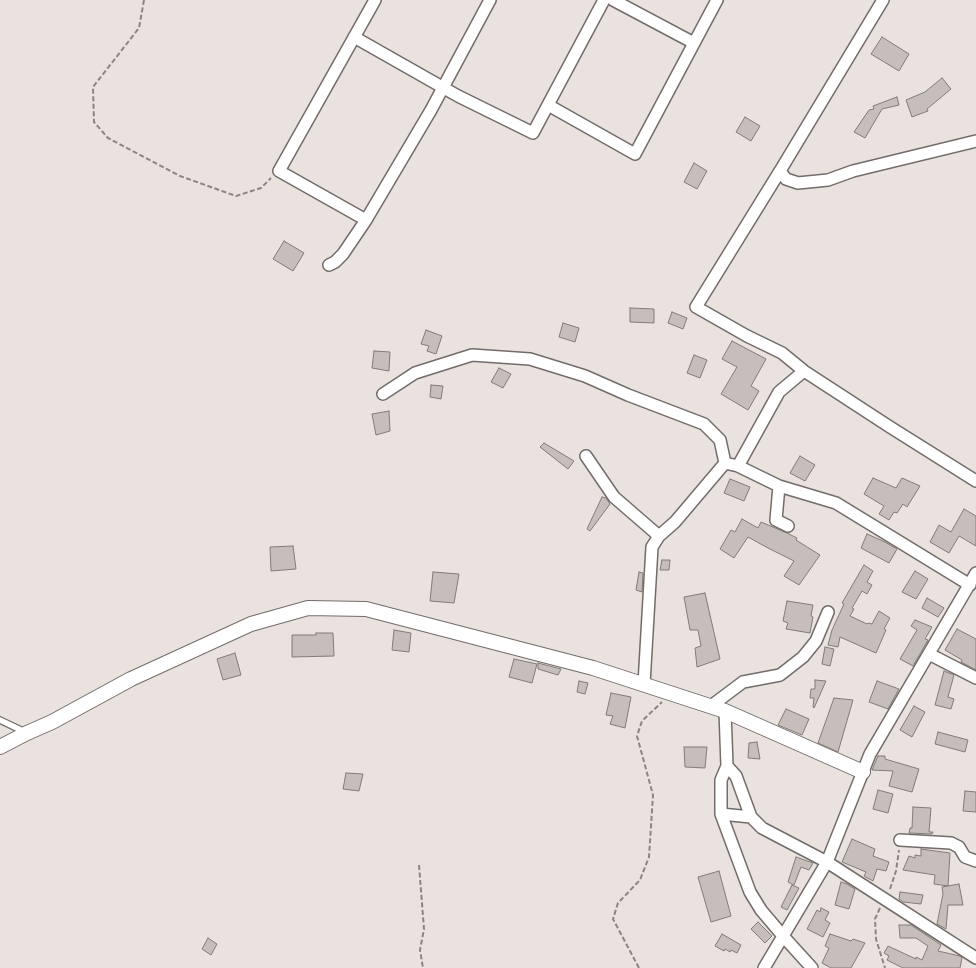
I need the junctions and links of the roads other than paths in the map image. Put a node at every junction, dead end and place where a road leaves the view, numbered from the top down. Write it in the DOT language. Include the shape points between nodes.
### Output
graph roads {
  1 [pos="375,0"];
  2 [pos="490,0"];
  3 [pos="604,0"];
  4 [pos="613,0"];
  5 [pos="717,0"];
  6 [pos="883,0"];
  7 [pos="354,37"];
  8 [pos="694,44"];
  9 [pos="443,88"];
  10 [pos="548,105"];
  11 [pos="976,141"];
  12 [pos="780,171"];
  13 [pos="366,220"];
  14 [pos="329,265"];
  15 [pos="804,371"];
  16 [pos="383,394"];
  17 [pos="586,456"];
  18 [pos="724,463"];
  19 [pos="738,466"];
  20 [pos="976,481"];
  21 [pos="779,486"];
  22 [pos="788,526"];
  23 [pos="659,536"];
  24 [pos="976,573"];
  25 [pos="970,584"];
  26 [pos="828,612"];
  27 [pos="930,654"];
  28 [pos="976,678"];
  29 [pos="644,684"];
  30 [pos="711,706"];
  31 [pos="725,711"];
  32 [pos="0,720"];
  33 [pos="27,733"];
  34 [pos="0,747"];
  35 [pos="727,766"];
  36 [pos="863,772"];
  37 [pos="721,814"];
  38 [pos="751,817"];
  39 [pos="900,840"];
  40 [pos="976,861"];
  41 [pos="827,862"];
  42 [pos="783,936"];
  43 [pos="976,958"];
  44 [pos="764,968"];
  45 [pos="812,968"];
  1 -- 7 [label="street"];
  2 -- 9 [label="street"];
  3 -- 10 [label="street"];
  4 -- 8 [label="street"];
  5 -- 8 [label="street"];
  6 -- 12 [label="street"];
  7 -- 9 [label="street"];
  7 -- 13 [label="street" via="279,171"];
  8 -- 10 [label="street" via="635,154"];
  9 -- 10 [label="street" via="534,133"];
  9 -- 13 [label="street"];
  11 -- 12 [label="street" via="828,180 798,183 786,179"];
  12 -- 15 [label="street" via="696,307 782,353"];
  13 -- 14 [label="street" via="343,254"];
  15 -- 19 [label="street" via="779,392"];
  15 -- 20 [label="street"];
  16 -- 18 [label="street" via="415,373 472,355 530,359 585,376 704,424 720,440"];
  17 -- 23 [label="street" via="614,497"];
  18 -- 19 [label="street"];
  18 -- 23 [label="street" via="675,522"];
  19 -- 21 [label="street"];
  21 -- 22 [label="street" via="776,520"];
  21 -- 25 [label="street" via="836,503"];
  23 -- 29 [label="street" via="652,547"];
  24 -- 25 [label="street"];
  25 -- 27 [label="street"];
  26 -- 30 [label="street" via="816,641 804,657 780,675 743,682"];
  27 -- 28 [label="street"];
  27 -- 36 [label="street" via="870,754"];
  29 -- 30 [label="street"];
  29 -- 33 [label="street" via="366,608 308,608 251,624"];
  30 -- 31 [label="street"];
  31 -- 35 [label="street"];
  31 -- 36 [label="street"];
  32 -- 33 [label="lane"];
  33 -- 34 [label="street"];
  35 -- 37 [label="street" via="721,780"];
  35 -- 38 [label="street" via="736,776"];
  36 -- 41 [label="street"];
  37 -- 38 [label="street"];
  37 -- 42 [label="street" via="750,892"];
  38 -- 41 [label="street" via="762,828"];
  39 -- 40 [label="street" via="952,843 965,857"];
  41 -- 42 [label="street"];
  41 -- 43 [label="street"];
  42 -- 44 [label="street"];
  42 -- 45 [label="street"];
}
